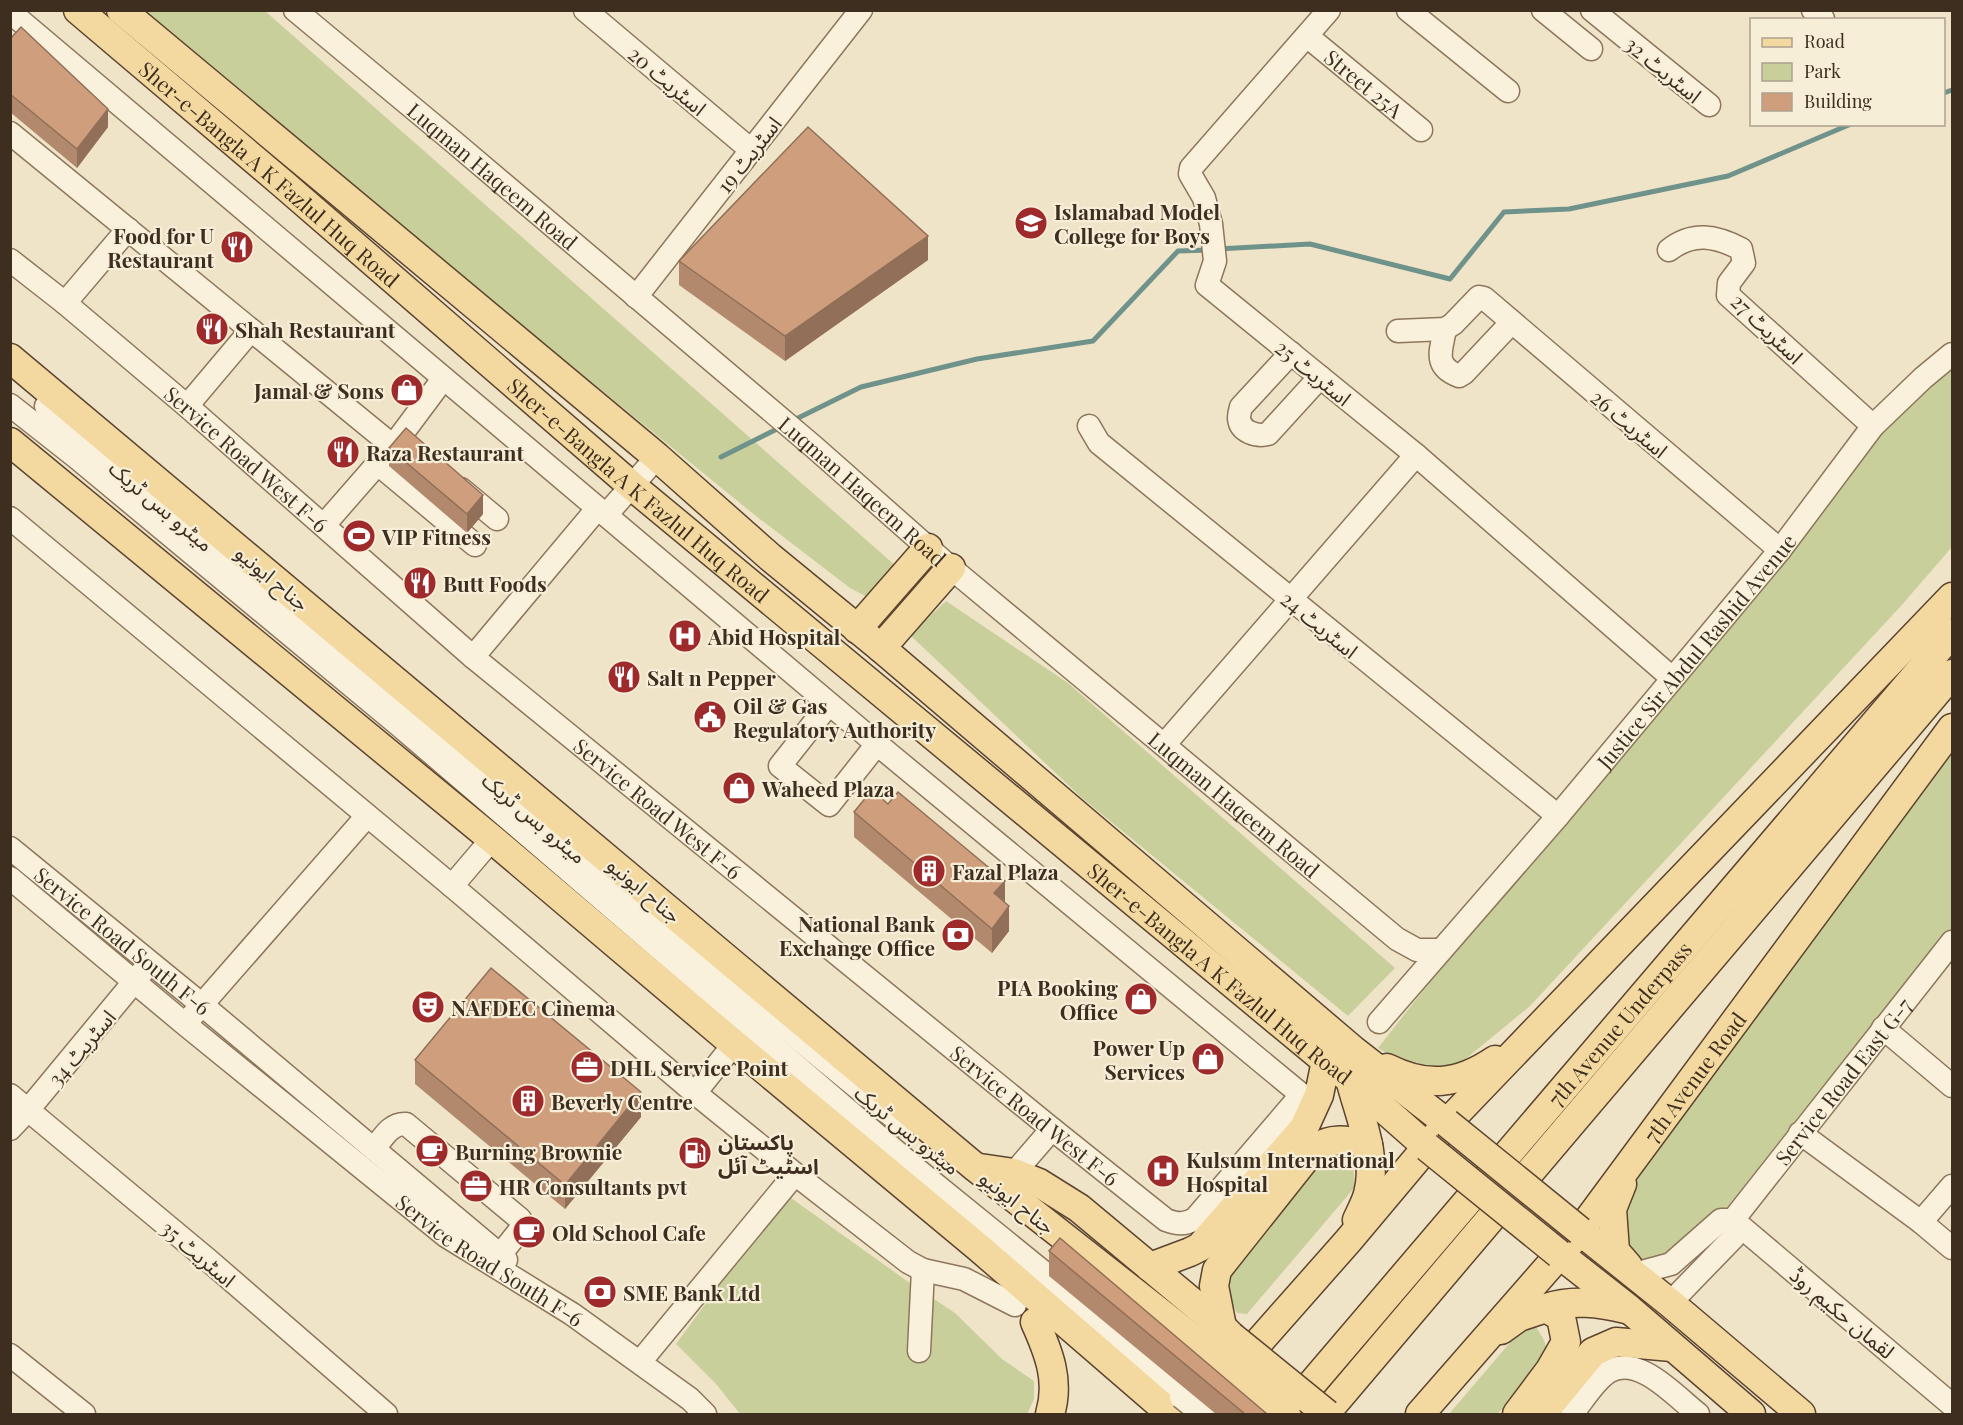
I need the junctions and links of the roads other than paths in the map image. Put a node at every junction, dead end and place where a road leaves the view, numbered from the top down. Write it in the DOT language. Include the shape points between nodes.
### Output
graph roads {
  1 [pos="78,10"];
  2 [pos="121,10"];
  3 [pos="585,10"];
  4 [pos="1329,10"];
  5 [pos="1408,10"];
  6 [pos="1543,10"];
  7 [pos="1592,10"];
  8 [pos="301,13"];
  9 [pos="851,14"];
  10 [pos="14,24"];
  11 [pos="1307,36"];
  12 [pos="1591,49"];
  13 [pos="1508,91"];
  14 [pos="1709,105"];
  15 [pos="1421,130"];
  16 [pos="10,133"];
  17 [pos="751,150"];
  18 [pos="128,229"];
  19 [pos="1669,250"];
  20 [pos="10,260"];
  21 [pos="636,297"];
  22 [pos="65,303"];
  23 [pos="1512,322"];
  24 [pos="1445,329"];
  25 [pos="251,330"];
  26 [pos="1398,331"];
  27 [pos="1291,353"];
  28 [pos="1953,354"];
  29 [pos="10,358"];
  30 [pos="10,376"];
  31 [pos="1320,377"];
  32 [pos="443,379"];
  33 [pos="10,405"];
  34 [pos="187,406"];
  35 [pos="1089,426"];
  36 [pos="1873,426"];
  37 [pos="10,442"];
  38 [pos="396,442"];
  39 [pos="417,453"];
  40 [pos="1416,455"];
  41 [pos="657,456"];
  42 [pos="378,464"];
  43 [pos="444,475"];
  44 [pos="632,486"];
  45 [pos="601,512"];
  46 [pos="10,518"];
  47 [pos="497,519"];
  48 [pos="324,525"];
  49 [pos="475,545"];
  50 [pos="928,548"];
  51 [pos="1780,550"];
  52 [pos="951,568"];
  53 [pos="1953,597"];
  54 [pos="1289,599"];
  55 [pos="857,628"];
  56 [pos="1953,633"];
  57 [pos="880,648"];
  58 [pos="473,657"];
  59 [pos="1953,674"];
  60 [pos="1672,678"];
  61 [pos="829,704"];
  62 [pos="1953,728"];
  63 [pos="877,744"];
  64 [pos="1164,745"];
  65 [pos="367,816"];
  66 [pos="1558,816"];
  67 [pos="492,838"];
  68 [pos="10,848"];
  69 [pos="10,878"];
  70 [pos="452,886"];
  71 [pos="1953,942"];
  72 [pos="1440,950"];
  73 [pos="150,963"];
  74 [pos="135,982"];
  75 [pos="201,1004"];
  76 [pos="1380,1022"];
  77 [pos="186,1024"];
  78 [pos="1883,1028"];
  79 [pos="1528,1038"];
  80 [pos="734,1044"];
  81 [pos="1353,1050"];
  82 [pos="1326,1061"];
  83 [pos="1350,1079"];
  84 [pos="1953,1086"];
  85 [pos="695,1093"];
  86 [pos="10,1095"];
  87 [pos="1311,1096"];
  88 [pos="28,1110"];
  89 [pos="1447,1123"];
  90 [pos="10,1129"];
  91 [pos="1052,1129"];
  92 [pos="1800,1133"];
  93 [pos="1368,1144"];
  94 [pos="1426,1146"];
  95 [pos="374,1149"];
  96 [pos="1629,1166"];
  97 [pos="975,1167"];
  98 [pos="1014,1173"];
  99 [pos="795,1174"];
  100 [pos="1953,1186"];
  101 [pos="1733,1220"];
  102 [pos="1921,1222"];
  103 [pos="1580,1231"];
  104 [pos="1348,1241"];
  105 [pos="978,1248"];
  106 [pos="1953,1248"];
  107 [pos="1558,1254"];
  108 [pos="500,1255"];
  109 [pos="1150,1267"];
  110 [pos="923,1270"];
  111 [pos="1634,1274"];
  112 [pos="1670,1303"];
  113 [pos="1546,1308"];
  114 [pos="1629,1309"];
  115 [pos="1025,1313"];
  116 [pos="572,1314"];
  117 [pos="1219,1347"];
  118 [pos="1477,1347"];
  119 [pos="1672,1347"];
  120 [pos="919,1351"];
  121 [pos="10,1355"];
  122 [pos="640,1362"];
  123 [pos="1953,1405"];
  124 [pos="1169,1408"];
  125 [pos="84,1414"];
  126 [pos="386,1414"];
  127 [pos="705,1414"];
  128 [pos="1050,1414"];
  129 [pos="1203,1414"];
  130 [pos="1257,1414"];
  131 [pos="1285,1414"];
  132 [pos="1326,1414"];
  133 [pos="1420,1414"];
  134 [pos="1517,1414"];
  135 [pos="1542,1414"];
  136 [pos="1572,1414"];
  137 [pos="1698,1414"];
  138 [pos="1751,1414"];
  139 [pos="1801,1414"];
  1 -- 44 [label="main road, Sher-e-Bangla A K Fazlul Huq Road"];
  2 -- 41 [label="main road, Sher-e-Bangla A K Fazlul Huq Road"];
  3 -- 17 [label="street, اسٹریٹ 20"];
  4 -- 11 [label="street, اسٹریٹ 25"];
  5 -- 13 [label="street"];
  6 -- 12 [label="street"];
  7 -- 14 [label="street, اسٹریٹ 32"];
  8 -- 21 [label="street, Luqman Haqeem Road"];
  9 -- 17 [label="street, اسٹریٹ 19"];
  10 -- 32 [label="street"];
  11 -- 15 [label="street, Street 25A"];
  11 -- 27 [label="street, اسٹریٹ 25" via="1191,168 1190,174 1204,198 1211,224 1215,261 1207,285"];
  16 -- 18 [label="street"];
  17 -- 21 [label="street, اسٹریٹ 19"];
  18 -- 22 [label="street"];
  18 -- 25 [label="street"];
  19 -- 36 [label="street, اسٹریٹ 27" via="1699,236 1741,249 1744,263 1729,284 1728,295"];
  20 -- 22 [label="street, Service Road West F-6"];
  21 -- 50 [label="street, Luqman Haqeem Road"];
  22 -- 34 [label="street, Service Road West F-6"];
  23 -- 24 [label="street, اسٹریٹ 26" via="1479,297"];
  23 -- 24 [label="street" via="1459,376 1449,371 1440,358"];
  23 -- 51 [label="street, اسٹریٹ 26"];
  24 -- 26 [label="street"];
  25 -- 34 [label="street"];
  25 -- 38 [label="street"];
  27 -- 31 [label="street, اسٹریٹ 25"];
  27 -- 31 [label="street" via="1241,407 1239,418 1251,434 1268,434"];
  28 -- 36 [label="street, Justice Sir Abdul Rashid Avenue"];
  29 -- 97 [label="main road, جناح ایونیو"];
  30 -- 117 [label="street, میٹرو بس ٹریک" via="718,974"];
  31 -- 40 [label="street, اسٹریٹ 25"];
  32 -- 38 [label="street"];
  32 -- 45 [label="street"];
  33 -- 124 [label="street, میٹرو بس ٹریک" via="400,726 885,1142 1042,1270"];
  34 -- 48 [label="street, Service Road West F-6"];
  35 -- 54 [label="street, اسٹریٹ 24" via="1099,443"];
  36 -- 51 [label="street, Justice Sir Abdul Rashid Avenue"];
  37 -- 67 [label="main road"];
  38 -- 39 [label="street"];
  38 -- 42 [label="street"];
  40 -- 54 [label="street"];
  40 -- 60 [label="street, اسٹریٹ 25"];
  41 -- 44 [label="street"];
  41 -- 55 [label="main road, Sher-e-Bangla A K Fazlul Huq Road"];
  42 -- 48 [label="street"];
  42 -- 49 [label="street"];
  43 -- 47 [label="street"];
  44 -- 45 [label="street"];
  44 -- 82 [label="main road, Sher-e-Bangla A K Fazlul Huq Road"];
  45 -- 58 [label="street"];
  45 -- 61 [label="street"];
  46 -- 65 [label="street"];
  48 -- 58 [label="street, Service Road West F-6"];
  50 -- 52 [label="street, Luqman Haqeem Road"];
  50 -- 55 [label="main road"];
  51 -- 60 [label="street, Justice Sir Abdul Rashid Avenue"];
  52 -- 57 [label="main road"];
  52 -- 64 [label="street, Luqman Haqeem Road"];
  53 -- 79 [label="main road"];
  54 -- 64 [label="street"];
  54 -- 66 [label="street, اسٹریٹ 24"];
  55 -- 57 [label="main road, Sher-e-Bangla A K Fazlul Huq Road"];
  56 -- 131 [label="main road, 7th Avenue Underpass"];
  57 -- 81 [label="main road, Sher-e-Bangla A K Fazlul Huq Road"];
  58 -- 91 [label="street, Service Road West F-6"];
  59 -- 132 [label="main road, 7th Avenue Underpass"];
  60 -- 66 [label="street, Justice Sir Abdul Rashid Avenue"];
  61 -- 63 [label="street"];
  61 -- 63 [label="street" via="780,766 829,805"];
  62 -- 96 [label="main road, 7th Avenue Road"];
  63 -- 87 [label="street"];
  64 -- 72 [label="street, Luqman Haqeem Road" via="1397,939 1417,950"];
  65 -- 70 [label="street"];
  65 -- 75 [label="street"];
  66 -- 72 [label="street, Justice Sir Abdul Rashid Avenue"];
  67 -- 70 [label="street"];
  67 -- 80 [label="main road"];
  68 -- 73 [label="street, Service Road South F-6"];
  69 -- 74 [label="street, Service Road South F-6"];
  70 -- 85 [label="street"];
  71 -- 78 [label="street, Service Road East G-7"];
  72 -- 76 [label="street, Justice Sir Abdul Rashid Avenue"];
  73 -- 74 [label="street, اسٹریٹ 34"];
  73 -- 75 [label="street, Service Road South F-6"];
  74 -- 77 [label="street, Service Road South F-6"];
  74 -- 88 [label="street, اسٹریٹ 34"];
  75 -- 77 [label="street"];
  75 -- 95 [label="street, Service Road South F-6"];
  77 -- 116 [label="street, Service Road South F-6" via="447,1236"];
  78 -- 84 [label="street"];
  78 -- 92 [label="street, Service Road East G-7"];
  79 -- 81 [label="main road" via="1482,1069 1439,1082 1406,1077"];
  79 -- 89 [label="main road"];
  80 -- 85 [label="street"];
  80 -- 105 [label="main road"];
  81 -- 89 [label="main road, Sher-e-Bangla A K Fazlul Huq Road"];
  82 -- 83 [label="main road, Sher-e-Bangla A K Fazlul Huq Road"];
  82 -- 87 [label="main road"];
  83 -- 93 [label="main road"];
  83 -- 94 [label="main road, Sher-e-Bangla A K Fazlul Huq Road"];
  85 -- 99 [label="street"];
  86 -- 88 [label="street, اسٹریٹ 35"];
  87 -- 91 [label="street, Service Road West F-6" via="1288,1109 1187,1224 1166,1220"];
  87 -- 109 [label="main road" via="1304,1128 1200,1246"];
  88 -- 90 [label="street, اسٹریٹ 34"];
  88 -- 126 [label="street, اسٹریٹ 35"];
  89 -- 94 [label="main road"];
  89 -- 103 [label="main road, Sher-e-Bangla A K Fazlul Huq Road, bridge"];
  91 -- 98 [label="street"];
  92 -- 101 [label="street, Service Road East G-7"];
  92 -- 102 [label="street"];
  93 -- 104 [label="main road" via="1368,1194"];
  93 -- 117 [label="main road" via="1329,1140 1313,1149 1217,1270 1214,1286"];
  94 -- 104 [label="main road"];
  94 -- 107 [label="main road, Sher-e-Bangla A K Fazlul Huq Road, bridge"];
  95 -- 108 [label="street, Service Road South F-6"];
  95 -- 108 [label="street" via="392,1127 406,1125 520,1219 520,1230"];
  96 -- 103 [label="main road, 7th Avenue Road"];
  96 -- 111 [label="main road" via="1612,1209 1615,1251"];
  97 -- 98 [label="main road"];
  97 -- 117 [label="main road, جناح ایونیو"];
  98 -- 109 [label="main road" via="1039,1183 1079,1208"];
  99 -- 110 [label="street"];
  99 -- 122 [label="street"];
  100 -- 102 [label="street"];
  101 -- 111 [label="street" via="1721,1220 1671,1264"];
  101 -- 112 [label="street" via="1734,1237"];
  101 -- 123 [label="street, لقمان حکیم روڈ"];
  102 -- 106 [label="street"];
  103 -- 107 [label="main road, 7th Avenue Road"];
  103 -- 111 [label="main road"];
  104 -- 124 [label="main road"];
  105 -- 115 [label="main road" via="997,1282"];
  105 -- 124 [label="main road"];
  107 -- 114 [label="main road"];
  107 -- 118 [label="main road, 7th Avenue Road"];
  108 -- 116 [label="street, Service Road South F-6"];
  109 -- 117 [label="main road"];
  110 -- 115 [label="street" via="964,1279"];
  110 -- 120 [label="street"];
  111 -- 112 [label="main road"];
  112 -- 139 [label="main road"];
  113 -- 114 [label="main road" via="1559,1303 1596,1303"];
  113 -- 118 [label="main road" via="1520,1317"];
  113 -- 134 [label="main road" via="1561,1317 1566,1342"];
  114 -- 119 [label="main road"];
  115 -- 124 [label="main road"];
  115 -- 128 [label="main road" via="1046,1347 1054,1381 1055,1398"];
  116 -- 122 [label="street"];
  117 -- 130 [label="street, میٹرو بس ٹریک"];
  117 -- 131 [label="main road, جناح ایونیو, bridge"];
  117 -- 132 [label="main road, bridge"];
  118 -- 133 [label="main road, 7th Avenue Road"];
  119 -- 135 [label="main road" via="1616,1342 1593,1352"];
  119 -- 138 [label="main road"];
  121 -- 125 [label="street"];
  122 -- 127 [label="street"];
  124 -- 129 [label="street, میٹرو بس ٹریک, bridge"];
  136 -- 137 [label="street" via="1599,1380 1624,1367 1640,1370 1657,1380"];
}
